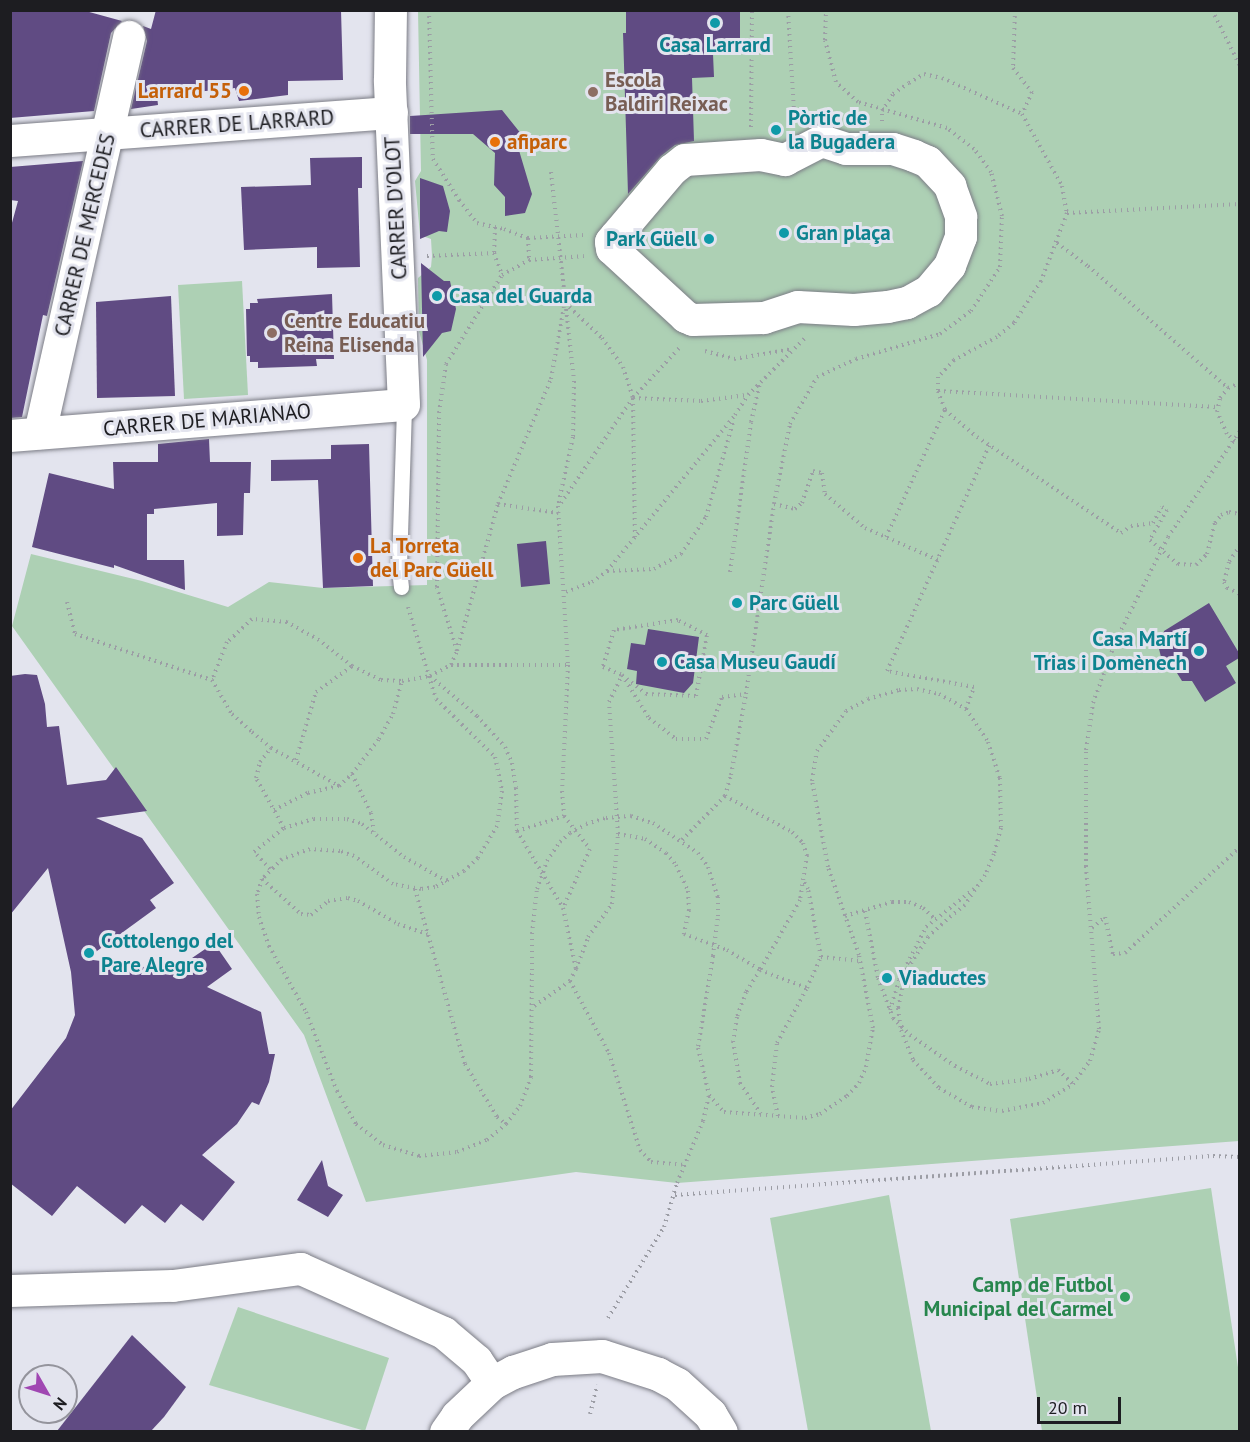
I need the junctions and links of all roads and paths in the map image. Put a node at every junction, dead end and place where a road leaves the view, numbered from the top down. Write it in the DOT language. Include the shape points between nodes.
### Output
graph roads {
  1 [pos="391,10"];
  2 [pos="429,10"];
  3 [pos="752,10"];
  4 [pos="788,10"];
  5 [pos="826,10"];
  6 [pos="1015,10"];
  7 [pos="1212,10"];
  8 [pos="129,37"];
  9 [pos="1239,66"];
  10 [pos="882,111"];
  11 [pos="392,113"];
  12 [pos="1022,114"];
  13 [pos="797,121"];
  14 [pos="108,133"];
  15 [pos="10,141"];
  16 [pos="756,146"];
  17 [pos="551,172"];
  18 [pos="1239,204"];
  19 [pos="1067,213"];
  20 [pos="495,226"];
  21 [pos="579,236"];
  22 [pos="528,238"];
  23 [pos="556,238"];
  24 [pos="1057,243"];
  25 [pos="494,253"];
  26 [pos="423,256"];
  27 [pos="580,257"];
  28 [pos="559,258"];
  29 [pos="529,260"];
  30 [pos="502,275"];
  31 [pos="564,303"];
  32 [pos="685,342"];
  33 [pos="701,349"];
  34 [pos="760,383"];
  35 [pos="1239,383"];
  36 [pos="1228,388"];
  37 [pos="938,391"];
  38 [pos="748,395"];
  39 [pos="633,398"];
  40 [pos="404,405"];
  41 [pos="1218,407"];
  42 [pos="945,410"];
  43 [pos="735,415"];
  44 [pos="1239,431"];
  45 [pos="25,434"];
  46 [pos="1234,441"];
  47 [pos="990,444"];
  48 [pos="498,504"];
  49 [pos="774,504"];
  50 [pos="558,506"];
  51 [pos="558,513"];
  52 [pos="1239,514"];
  53 [pos="886,537"];
  54 [pos="635,539"];
  55 [pos="1239,544"];
  56 [pos="1162,549"];
  57 [pos="938,560"];
  58 [pos="607,571"];
  59 [pos="730,572"];
  60 [pos="401,587"];
  61 [pos="566,592"];
  62 [pos="1239,594"];
  63 [pos="67,602"];
  64 [pos="457,651"];
  65 [pos="451,665"];
  66 [pos="568,665"];
  67 [pos="352,666"];
  68 [pos="622,675"];
  69 [pos="430,676"];
  70 [pos="212,680"];
  71 [pos="402,681"];
  72 [pos="747,694"];
  73 [pos="966,709"];
  74 [pos="271,748"];
  75 [pos="296,760"];
  76 [pos="352,774"];
  77 [pos="339,786"];
  78 [pos="725,796"];
  79 [pos="274,810"];
  80 [pos="564,816"];
  81 [pos="284,828"];
  82 [pos="517,831"];
  83 [pos="374,832"];
  84 [pos="618,834"];
  85 [pos="682,840"];
  86 [pos="1239,847"];
  87 [pos="270,868"];
  88 [pos="262,879"];
  89 [pos="448,882"];
  90 [pos="804,882"];
  91 [pos="978,885"];
  92 [pos="416,889"];
  93 [pos="562,908"];
  94 [pos="865,911"];
  95 [pos="845,916"];
  96 [pos="936,920"];
  97 [pos="1092,928"];
  98 [pos="428,935"];
  99 [pos="820,957"];
  100 [pos="860,961"];
  101 [pos="576,969"];
  102 [pos="760,970"];
  103 [pos="570,981"];
  104 [pos="807,988"];
  105 [pos="534,1006"];
  106 [pos="890,1010"];
  107 [pos="1073,1084"];
  108 [pos="709,1095"];
  109 [pos="762,1115"];
  110 [pos="778,1116"];
  111 [pos="506,1124"];
  112 [pos="1239,1157"];
  113 [pos="684,1165"];
  114 [pos="675,1195"];
  115 [pos="10,1291"];
  116 [pos="608,1318"];
  117 [pos="599,1379"];
  118 [pos="492,1383"];
  119 [pos="590,1413"];
  120 [pos="446,1431"];
  121 [pos="721,1431"];
  1 -- 11 [label="street, CARRER D'OLOT"];
  2 -- 20 [label="path" via="433,159 477,223"];
  3 -- 16 [label="path"];
  4 -- 13 [label="path"];
  5 -- 10 [label="path" via="825,40 836,82 858,102"];
  6 -- 12 [label="path" via="1013,68 1032,92"];
  7 -- 9 [label="path"];
  8 -- 14 [label="street, CARRER DE MERCEDES"];
  10 -- 12 [label="path" via="893,94 924,74 942,78"];
  10 -- 49 [label="path" via="947,128 974,149 991,172 1002,216 1000,267 971,311 940,334 856,359 817,377 790,424"];
  11 -- 14 [label="street, CARRER DE LARRARD"];
  11 -- 40 [label="street, CARRER D'OLOT"];
  12 -- 19 [label="path" via="1062,186"];
  14 -- 15 [label="street, CARRER DE LARRARD"];
  14 -- 45 [label="street, CARRER DE MERCEDES"];
  16 -- 16 [label="street" via="686,160 672,170 611,242 615,255 686,317 708,321 764,318 798,307 854,310 897,305 929,291 950,266 960,237 959,209 950,186 927,162 893,149 846,149 822,141 785,160"];
  17 -- 23 [label="path"];
  18 -- 19 [label="path"];
  19 -- 24 [label="path"];
  20 -- 22 [label="path"];
  20 -- 25 [label="path"];
  21 -- 23 [label="path"];
  22 -- 23 [label="path"];
  22 -- 29 [label="path"];
  23 -- 28 [label="path"];
  24 -- 36 [label="path"];
  24 -- 37 [label="path" via="1041,281 1014,323 954,360 938,377"];
  25 -- 26 [label="path"];
  25 -- 30 [label="path"];
  27 -- 28 [label="path"];
  28 -- 29 [label="path"];
  28 -- 31 [label="path"];
  29 -- 30 [label="path"];
  30 -- 64 [label="path" via="446,364 439,413 437,587"];
  31 -- 39 [label="path" via="602,338 622,368"];
  31 -- 48 [label="path" via="551,379"];
  31 -- 50 [label="path" via="574,381 573,437"];
  32 -- 39 [label="path"];
  33 -- 34 [label="path" via="734,359 792,349"];
  34 -- 38 [label="path"];
  34 -- 59 [label="path"];
  35 -- 36 [label="path"];
  36 -- 41 [label="path"];
  37 -- 41 [label="path"];
  37 -- 42 [label="path"];
  38 -- 39 [label="path" via="701,401"];
  38 -- 43 [label="path"];
  39 -- 50 [label="path"];
  39 -- 54 [label="path"];
  40 -- 45 [label="street, CARRER DE MARIANAO"];
  40 -- 60 [label="lane"];
  41 -- 46 [label="path" via="1221,423"];
  42 -- 47 [label="path"];
  42 -- 53 [label="path"];
  43 -- 54 [label="path"];
  43 -- 58 [label="path" via="706,517 681,554 654,569"];
  44 -- 46 [label="path"];
  46 -- 56 [label="path"];
  47 -- 56 [label="path" via="1121,533 1140,523 1154,523 1162,507 1167,510 1150,540"];
  47 -- 57 [label="path"];
  48 -- 51 [label="path"];
  48 -- 64 [label="path"];
  49 -- 53 [label="path" via="795,509 802,503 813,471 822,473 825,494 865,528"];
  49 -- 72 [label="path"];
  50 -- 51 [label="path"];
  51 -- 61 [label="path"];
  52 -- 56 [label="path" via="1221,515 1207,554 1196,565 1178,564"];
  53 -- 57 [label="path"];
  54 -- 58 [label="path"];
  55 -- 62 [label="path" via="1224,582"];
  56 -- 97 [label="path" via="1116,640 1093,703 1086,750 1086,867"];
  57 -- 73 [label="path" via="887,671 974,687"];
  58 -- 61 [label="path"];
  60 -- 69 [label="path"];
  61 -- 66 [label="path"];
  63 -- 70 [label="path" via="75,634"];
  64 -- 65 [label="path"];
  65 -- 66 [label="path"];
  65 -- 69 [label="path"];
  66 -- 80 [label="path"];
  67 -- 70 [label="path" via="319,640 287,622 252,619 227,642"];
  67 -- 71 [label="path" via="381,680"];
  67 -- 75 [label="path" via="316,692"];
  68 -- 68 [label="path" via="646,694 696,696 707,635 678,620 614,630 603,667"];
  68 -- 72 [label="path" via="649,717 676,739 706,739 722,697"];
  68 -- 84 [label="path" via="609,702"];
  69 -- 71 [label="path"];
  69 -- 82 [label="path" via="477,716 505,747 516,788"];
  69 -- 89 [label="path" via="436,699 495,757 502,791 497,826 490,842 464,871"];
  70 -- 74 [label="path" via="232,714"];
  71 -- 76 [label="path" via="393,714"];
  72 -- 78 [label="path"];
  73 -- 91 [label="path" via="988,742 1003,801 994,854"];
  73 -- 95 [label="path" via="939,694 917,689 868,699 846,711 817,751 812,781 828,867"];
  74 -- 75 [label="path"];
  74 -- 79 [label="path" via="260,762 256,778"];
  75 -- 77 [label="path"];
  76 -- 77 [label="path"];
  76 -- 83 [label="path" via="371,813"];
  77 -- 79 [label="path" via="308,793"];
  78 -- 85 [label="path"];
  78 -- 90 [label="path" via="798,838 807,855"];
  79 -- 81 [label="path"];
  80 -- 82 [label="path"];
  80 -- 93 [label="path" via="590,849"];
  81 -- 83 [label="path" via="331,817 347,819"];
  81 -- 87 [label="path" via="254,852"];
  82 -- 93 [label="path"];
  83 -- 89 [label="path" via="404,857"];
  84 -- 101 [label="path" via="612,904 588,937"];
  84 -- 102 [label="path" via="645,839 676,865 688,891 684,934 727,950"];
  85 -- 105 [label="path, bridge" via="653,823 631,816 585,825 560,842 547,861 537,889 531,934"];
  85 -- 108 [label="path, bridge" via="698,853 712,874 718,897 698,1048"];
  86 -- 97 [label="path" via="1125,953 1113,954 1105,917"];
  87 -- 88 [label="path"];
  87 -- 92 [label="path" via="310,849 340,850 393,884"];
  88 -- 98 [label="path" via="301,914 311,915 328,901 348,898"];
  88 -- 111 [label="path" via="257,906 269,946 306,1012 337,1091 356,1124 382,1145 419,1156 472,1146 487,1140"];
  89 -- 92 [label="path"];
  90 -- 99 [label="path"];
  90 -- 102 [label="path" via="792,916"];
  91 -- 96 [label="path"];
  91 -- 107 [label="path, bridge" via="965,905 928,937 906,971 898,1008 901,1030 913,1060 939,1088 972,1107 1002,1111 1043,1103"];
  92 -- 98 [label="path"];
  93 -- 101 [label="path"];
  94 -- 95 [label="path"];
  94 -- 96 [label="path" via="892,902 909,902 924,908"];
  94 -- 106 [label="path" via="878,978"];
  95 -- 100 [label="path"];
  96 -- 106 [label="path" via="926,927 914,946"];
  97 -- 107 [label="path" via="1099,1029 1090,1061"];
  98 -- 111 [label="path" via="465,1064 497,1117"];
  99 -- 100 [label="path"];
  99 -- 104 [label="path"];
  100 -- 110 [label="path" via="873,1028 859,1083 820,1114 805,1118"];
  101 -- 103 [label="path"];
  102 -- 104 [label="path"];
  102 -- 109 [label="path" via="746,992 733,1041 740,1083"];
  103 -- 105 [label="path"];
  103 -- 113 [label="path" via="609,1053 640,1150 651,1162"];
  104 -- 110 [label="path" via="777,1043 772,1087"];
  105 -- 111 [label="path" via="531,1077 520,1106"];
  106 -- 107 [label="path" via="910,1035 990,1084 1058,1070"];
  108 -- 109 [label="path" via="724,1112"];
  108 -- 113 [label="path"];
  109 -- 110 [label="path"];
  112 -- 114 [label="path"];
  113 -- 114 [label="path"];
  114 -- 116 [label="path" via="664,1227"];
  115 -- 118 [label="street" via="173,1286 301,1269 444,1333 477,1361"];
  117 -- 119 [label="path"];
  118 -- 120 [label="street"];
  118 -- 121 [label="street" via="552,1359 602,1356 677,1384 710,1414"];
}
